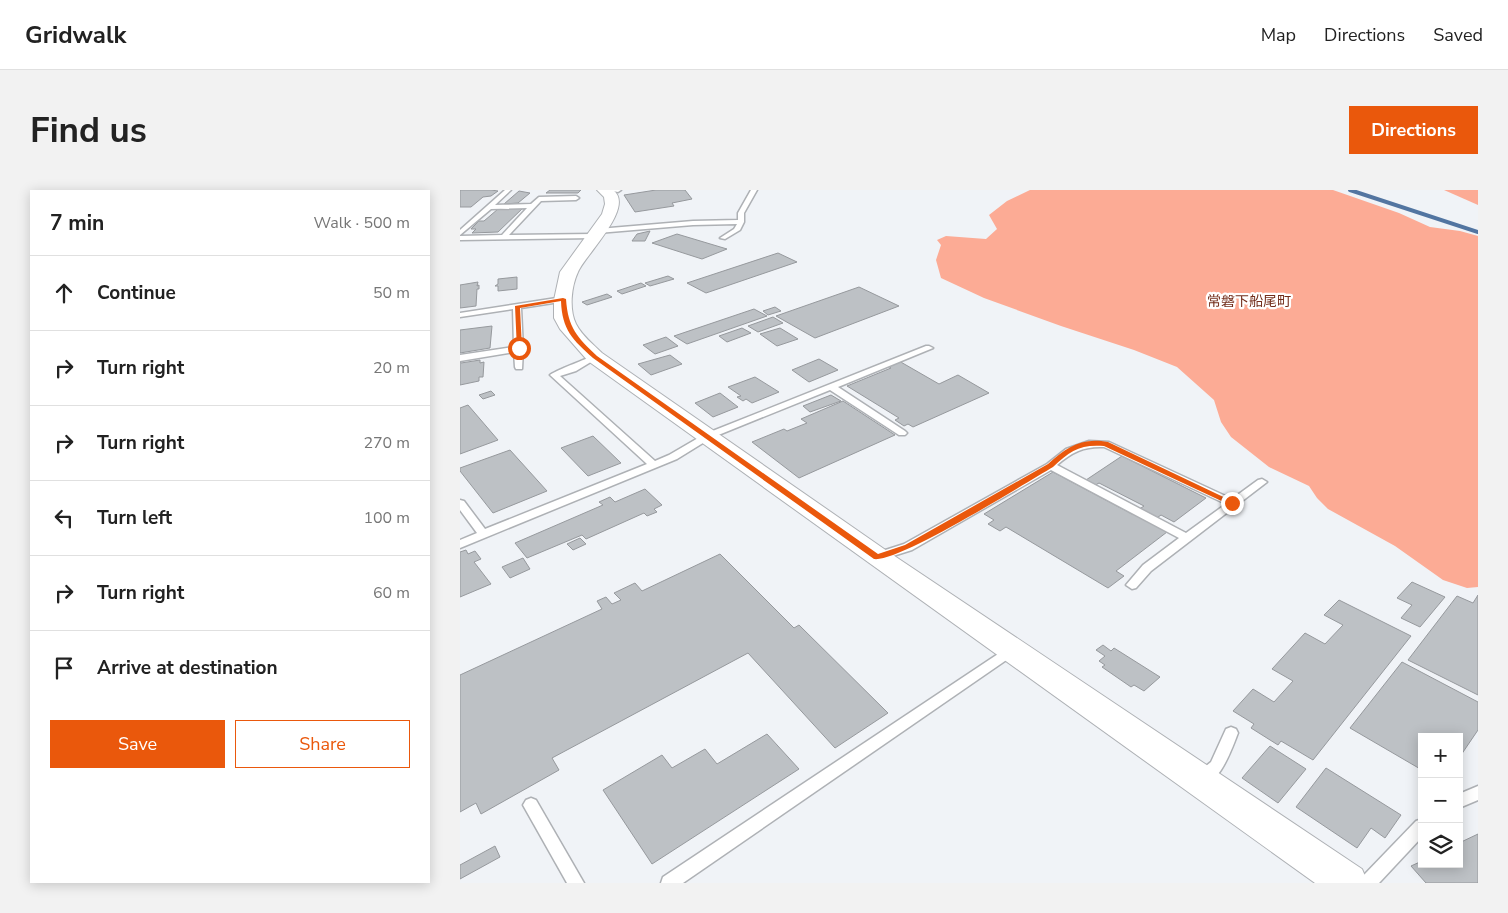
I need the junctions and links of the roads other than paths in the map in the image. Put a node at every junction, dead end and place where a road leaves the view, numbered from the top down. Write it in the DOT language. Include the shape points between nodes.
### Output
graph roads {
  1 [pos="508,190"];
  2 [pos="604,190"];
  3 [pos="610,190"];
  4 [pos="618,190"];
  5 [pos="754,190"];
  6 [pos="575,200"];
  7 [pos="534,205"];
  8 [pos="490,207"];
  9 [pos="741,222"];
  10 [pos="460,234"];
  11 [pos="596,234"];
  12 [pos="504,237"];
  13 [pos="460,238"];
  14 [pos="723,238"];
  15 [pos="563,299"];
  16 [pos="517,307"];
  17 [pos="460,316"];
  18 [pos="519,348"];
  19 [pos="930,348"];
  20 [pos="595,357"];
  21 [pos="460,358"];
  22 [pos="519,367"];
  23 [pos="831,388"];
  24 [pos="902,433"];
  25 [pos="708,436"];
  26 [pos="654,465"];
  27 [pos="1050,466"];
  28 [pos="1262,482"];
  29 [pos="460,503"];
  30 [pos="1232,503"];
  31 [pos="483,534"];
  32 [pos="1187,538"];
  33 [pos="460,544"];
  34 [pos="877,557"];
  35 [pos="1132,585"];
  36 [pos="1013,649"];
  37 [pos="1232,733"];
  38 [pos="1199,780"];
  39 [pos="1478,793"];
  40 [pos="1463,799"];
  41 [pos="531,805"];
  42 [pos="1418,830"];
  43 [pos="680,880"];
  44 [pos="576,883"];
  45 [pos="1348,883"];
  46 [pos="1368,883"];
  1 -- 8 [label="lane"];
  2 -- 11 [label="street" via="610,195 612,207"];
  3 -- 4 [label="lane"];
  5 -- 9 [label="lane" via="741,213"];
  6 -- 7 [label="lane" via="539,199"];
  7 -- 8 [label="lane"];
  7 -- 12 [label="lane"];
  8 -- 10 [label="lane"];
  9 -- 11 [label="lane"];
  9 -- 14 [label="lane" via="737,230"];
  11 -- 12 [label="lane"];
  11 -- 15 [label="street" via="570,270"];
  12 -- 13 [label="lane"];
  15 -- 16 [label="lane"];
  15 -- 20 [label="street" via="564,318 577,340"];
  16 -- 17 [label="lane"];
  16 -- 18 [label="lane"];
  18 -- 21 [label="lane"];
  18 -- 22 [label="lane"];
  19 -- 23 [label="lane"];
  20 -- 25 [label="street"];
  20 -- 26 [label="lane" via="554,375"];
  23 -- 24 [label="lane"];
  23 -- 25 [label="lane"];
  25 -- 26 [label="lane"];
  25 -- 34 [label="street"];
  26 -- 31 [label="lane"];
  27 -- 30 [label="lane" via="1067,450 1088,442 1106,444"];
  27 -- 32 [label="lane"];
  27 -- 34 [label="lane" via="908,546"];
  28 -- 30 [label="lane"];
  29 -- 31 [label="lane"];
  30 -- 32 [label="lane"];
  31 -- 33 [label="lane"];
  32 -- 35 [label="lane" via="1148,568"];
  34 -- 36 [label="street"];
  36 -- 38 [label="street"];
  36 -- 43 [label="lane"];
  37 -- 38 [label="lane" via="1217,766"];
  38 -- 45 [label="street"];
  39 -- 40 [label="lane"];
  41 -- 44 [label="lane"];
  42 -- 46 [label="lane"];
}
